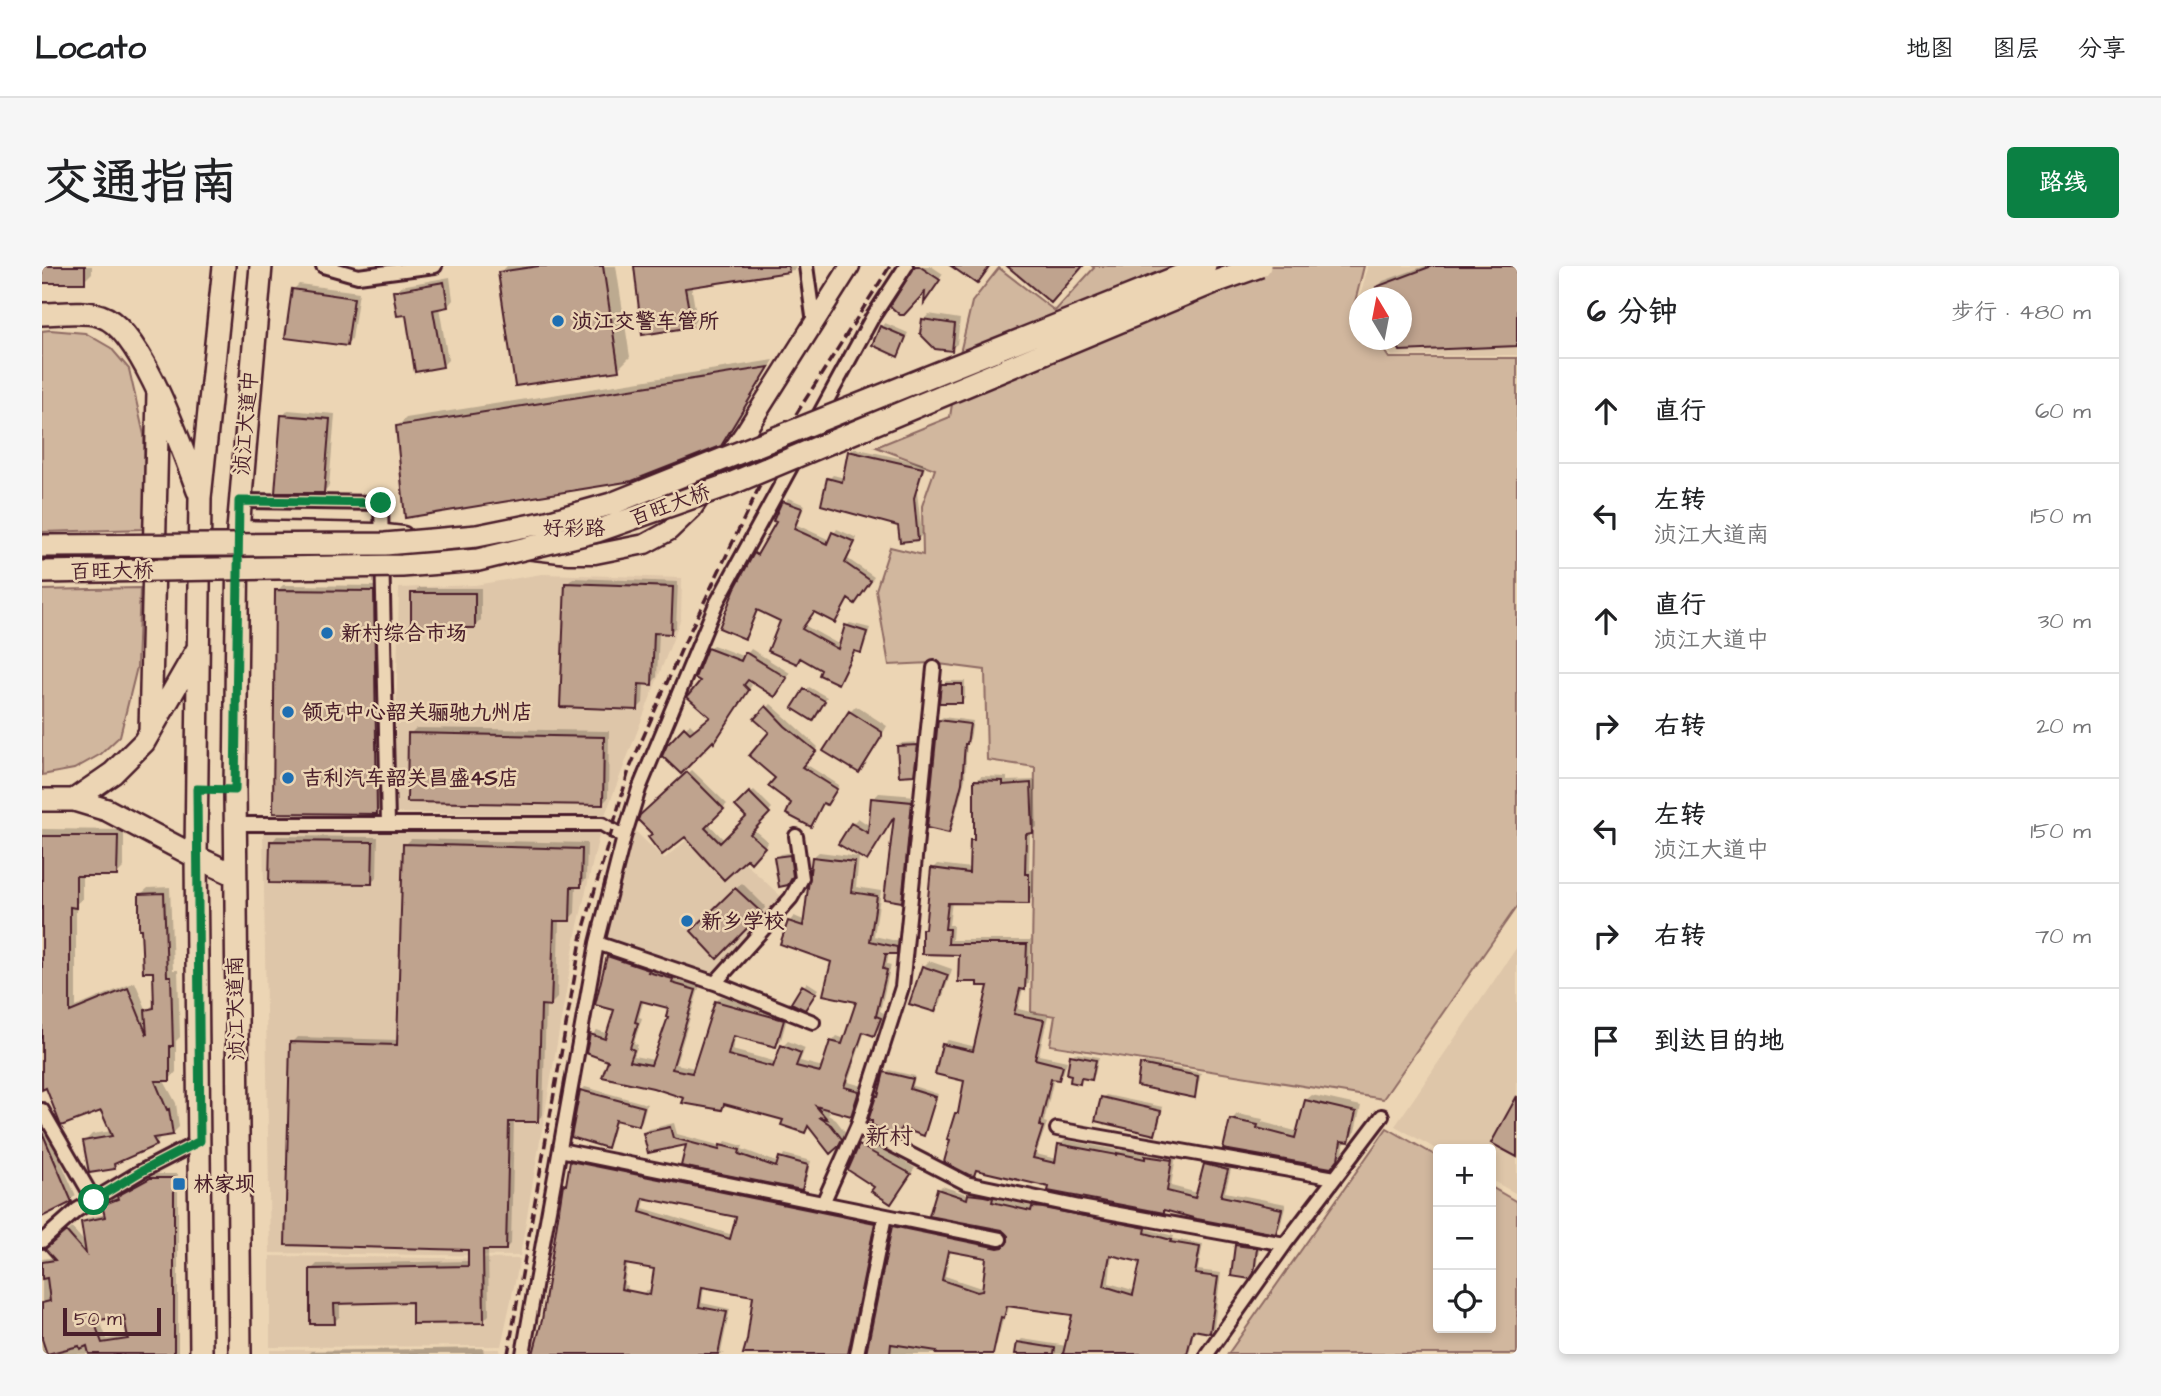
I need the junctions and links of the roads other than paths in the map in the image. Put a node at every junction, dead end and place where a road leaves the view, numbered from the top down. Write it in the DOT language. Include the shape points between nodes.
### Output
graph roads {
  1 [pos="224,266"];
  2 [pos="261,266"];
  3 [pos="323,266"];
  4 [pos="435,266"];
  5 [pos="806,266"];
  6 [pos="850,266"];
  7 [pos="906,266"];
  8 [pos="1205,266"];
  9 [pos="1260,266"];
  10 [pos="42,314"];
  11 [pos="814,323"];
  12 [pos="158,392"];
  13 [pos="200,498"];
  14 [pos="239,501"];
  15 [pos="238,530"];
  16 [pos="382,534"];
  17 [pos="42,546"];
  18 [pos="42,572"];
  19 [pos="198,649"];
  20 [pos="934,668"];
  21 [pos="150,732"];
  22 [pos="197,789"];
  23 [pos="235,790"];
  24 [pos="42,800"];
  25 [pos="74,800"];
  26 [pos="235,824"];
  27 [pos="387,824"];
  28 [pos="624,836"];
  29 [pos="796,836"];
  30 [pos="196,857"];
  31 [pos="235,875"];
  32 [pos="597,943"];
  33 [pos="715,983"];
  34 [pos="813,1022"];
  35 [pos="42,1110"];
  36 [pos="1382,1116"];
  37 [pos="857,1128"];
  38 [pos="1057,1129"];
  39 [pos="200,1141"];
  40 [pos="237,1142"];
  41 [pos="560,1150"];
  42 [pos="1335,1178"];
  43 [pos="94,1200"];
  44 [pos="823,1203"];
  45 [pos="885,1216"];
  46 [pos="1000,1239"];
  47 [pos="42,1241"];
  48 [pos="1285,1244"];
  49 [pos="201,1354"];
  50 [pos="240,1354"];
  51 [pos="523,1354"];
  52 [pos="857,1354"];
  53 [pos="1207,1354"];
  1 -- 13 [label="main road, 浈江大道中"];
  2 -- 14 [label="main road, 浈江大道中"];
  3 -- 4 [label="street" via="358,276"];
  5 -- 11 [label="street"];
  6 -- 11 [label="street, 好彩路"];
  7 -- 28 [label="street" via="872,318 716,604"];
  8 -- 17 [label="main road, 百旺大桥, bridge" via="611,503 547,522 477,536 385,544"];
  9 -- 18 [label="main road, 百旺大桥, bridge" via="728,485 597,531 478,560 402,566"];
  10 -- 12 [label="main road" via="93,314 111,321 138,352"];
  11 -- 16 [label="street, 好彩路" via="692,509 669,531 645,544 569,554"];
  12 -- 13 [label="main road"];
  12 -- 21 [label="main road"];
  13 -- 19 [label="main road, 浈江大道中"];
  14 -- 15 [label="main road, 浈江大道中"];
  14 -- 16 [label="street" via="381,503"];
  15 -- 16 [label="street, 好彩路"];
  15 -- 23 [label="main road, 浈江大道中"];
  16 -- 27 [label="street"];
  19 -- 21 [label="main road"];
  19 -- 22 [label="main road, 浈江大道中"];
  20 -- 37 [label="street" via="902,988"];
  21 -- 25 [label="main road" via="113,773"];
  22 -- 23 [label="main road"];
  22 -- 30 [label="main road, 浈江大道中"];
  23 -- 26 [label="main road, 浈江大道中"];
  24 -- 25 [label="main road"];
  25 -- 30 [label="main road" via="107,810"];
  26 -- 27 [label="street"];
  26 -- 31 [label="main road, 浈江大道中"];
  27 -- 28 [label="street" via="602,824"];
  28 -- 32 [label="street"];
  29 -- 33 [label="street" via="802,878 791,898"];
  30 -- 31 [label="main road"];
  30 -- 39 [label="main road, 浈江大道南"];
  31 -- 40 [label="main road, 浈江大道南"];
  32 -- 33 [label="street"];
  32 -- 41 [label="street"];
  33 -- 34 [label="street"];
  35 -- 43 [label="street"];
  36 -- 42 [label="street"];
  37 -- 44 [label="street"];
  37 -- 48 [label="street" via="966,1183"];
  38 -- 42 [label="street"];
  39 -- 40 [label="main road"];
  39 -- 43 [label="street"];
  39 -- 49 [label="main road, 浈江大道南"];
  40 -- 50 [label="main road, 浈江大道南"];
  41 -- 44 [label="street"];
  41 -- 51 [label="street"];
  42 -- 48 [label="street"];
  43 -- 47 [label="street"];
  44 -- 45 [label="street"];
  45 -- 46 [label="street"];
  45 -- 52 [label="street"];
  48 -- 53 [label="street"];
}
